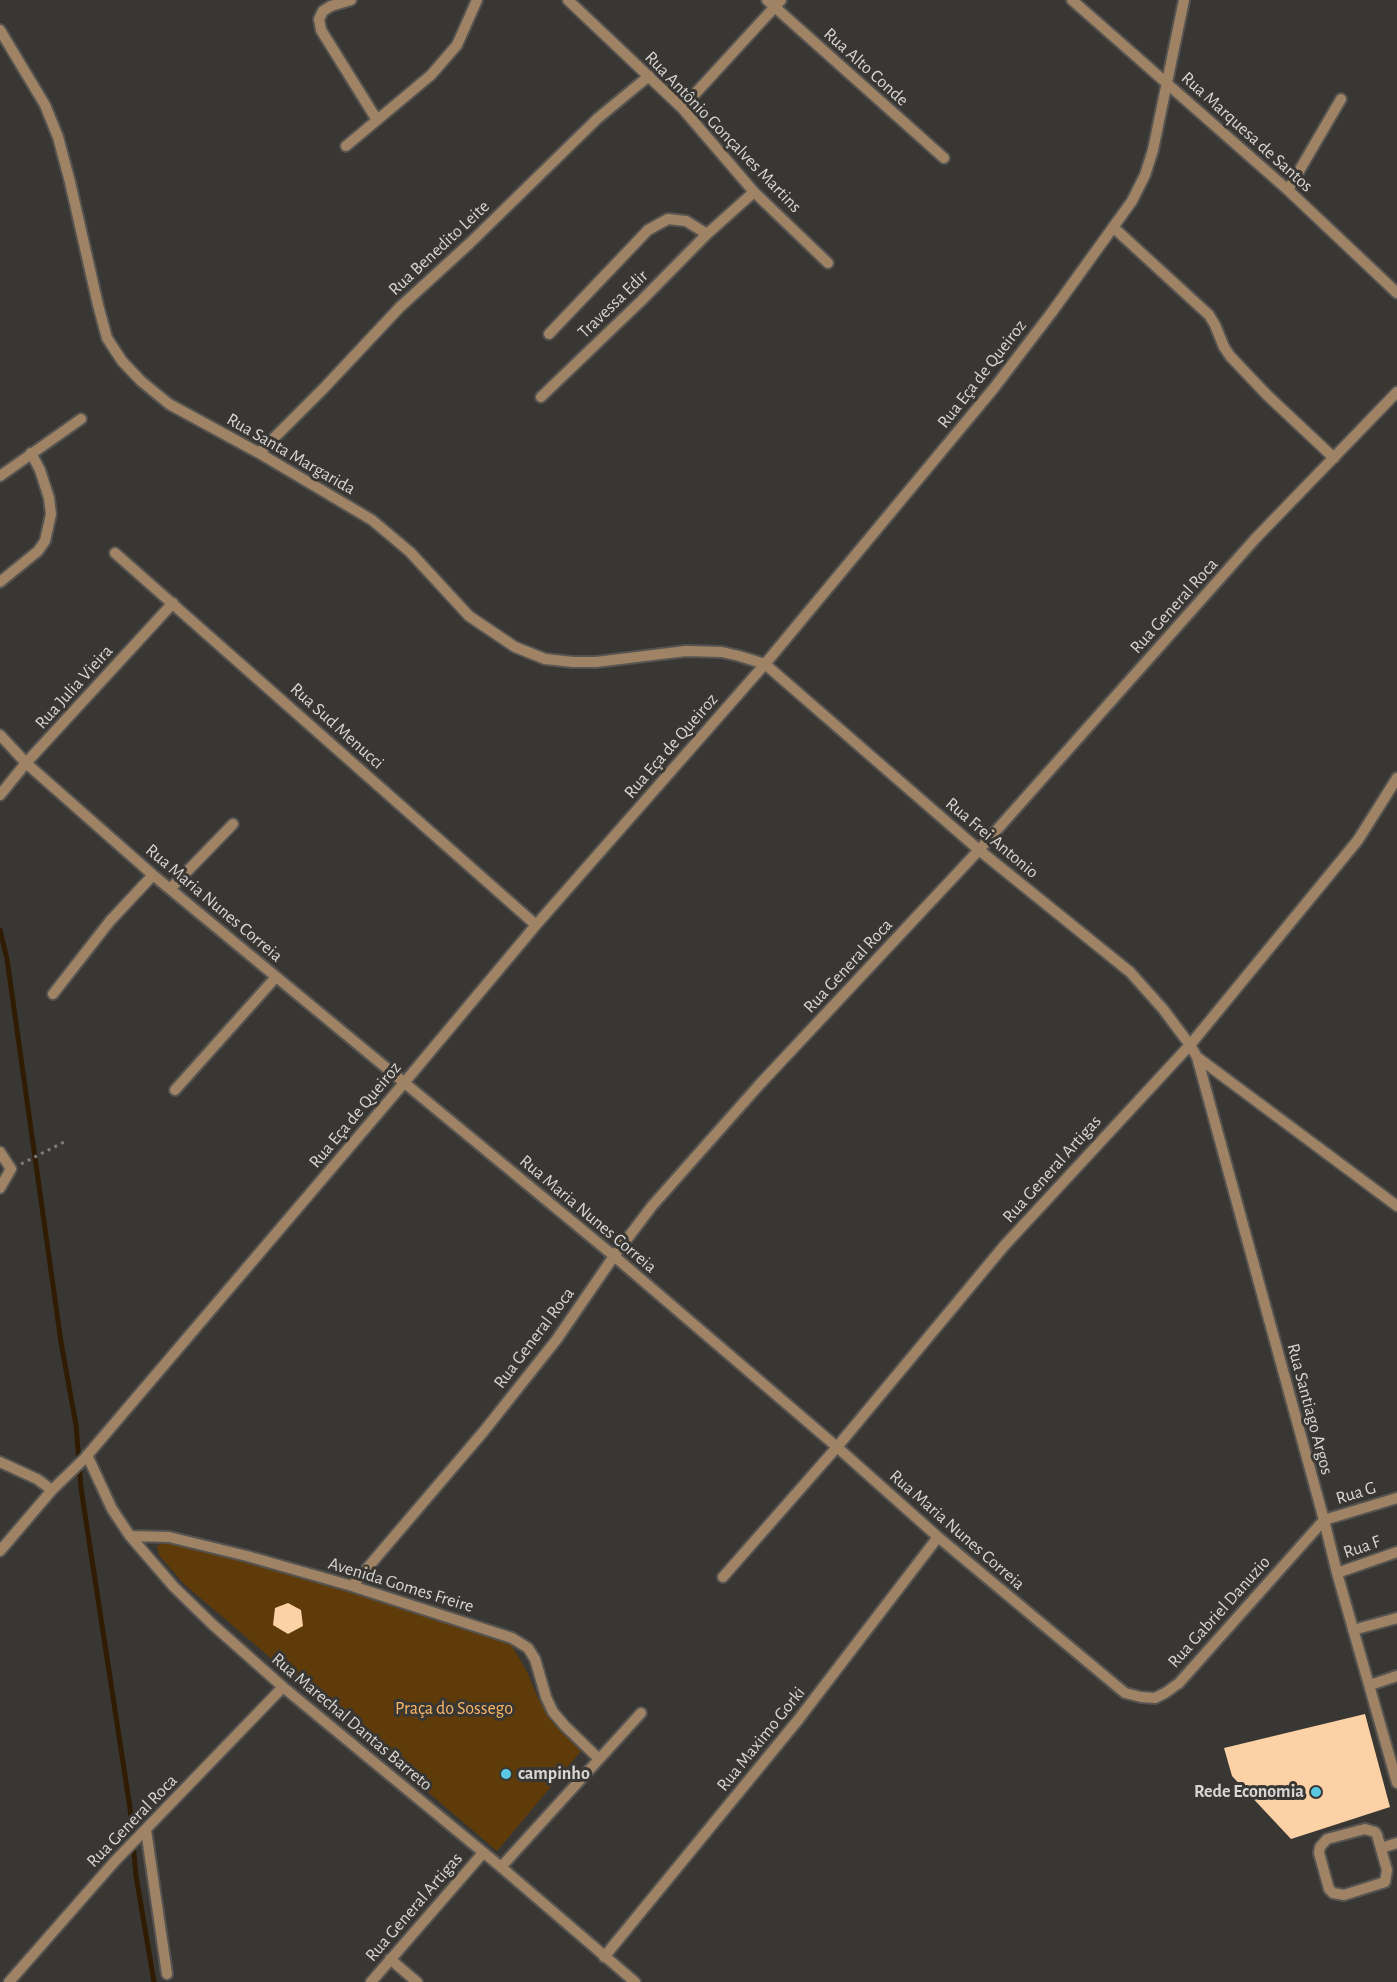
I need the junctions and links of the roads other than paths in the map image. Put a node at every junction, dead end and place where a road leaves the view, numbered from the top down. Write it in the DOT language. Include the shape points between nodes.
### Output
graph roads {
  1 [pos="351,0"];
  2 [pos="477,0"];
  3 [pos="568,0"];
  4 [pos="1072,0"];
  5 [pos="1184,0"];
  6 [pos="774,3"];
  7 [pos="0,30"];
  8 [pos="649,76"];
  9 [pos="1167,83"];
  10 [pos="1341,99"];
  11 [pos="682,108"];
  12 [pos="377,120"];
  13 [pos="346,146"];
  14 [pos="944,158"];
  15 [pos="1288,190"];
  16 [pos="754,192"];
  17 [pos="1113,227"];
  18 [pos="707,234"];
  19 [pos="828,263"];
  20 [pos="1397,293"];
  21 [pos="549,334"];
  22 [pos="1397,392"];
  23 [pos="541,397"];
  24 [pos="81,419"];
  25 [pos="31,453"];
  26 [pos="259,453"];
  27 [pos="1334,458"];
  28 [pos="0,476"];
  29 [pos="115,553"];
  30 [pos="0,582"];
  31 [pos="173,603"];
  32 [pos="765,664"];
  33 [pos="0,735"];
  34 [pos="26,764"];
  35 [pos="1397,778"];
  36 [pos="0,795"];
  37 [pos="233,824"];
  38 [pos="979,850"];
  39 [pos="153,875"];
  40 [pos="171,888"];
  41 [pos="536,925"];
  42 [pos="276,977"];
  43 [pos="53,994"];
  44 [pos="1190,1045"];
  45 [pos="1197,1057"];
  46 [pos="404,1083"];
  47 [pos="175,1090"];
  48 [pos="0,1152"];
  49 [pos="0,1188"];
  50 [pos="1397,1206"];
  51 [pos="614,1256"];
  52 [pos="837,1447"];
  53 [pos="86,1457"];
  54 [pos="0,1462"];
  55 [pos="52,1490"];
  56 [pos="1397,1497"];
  57 [pos="1324,1520"];
  58 [pos="130,1536"];
  59 [pos="938,1538"];
  60 [pos="0,1551"];
  61 [pos="1397,1552"];
  62 [pos="1336,1573"];
  63 [pos="723,1577"];
  64 [pos="352,1586"];
  65 [pos="1397,1618"];
  66 [pos="1353,1630"];
  67 [pos="1397,1676"];
  68 [pos="1370,1685"];
  69 [pos="283,1687"];
  70 [pos="1125,1693"];
  71 [pos="641,1713"];
  72 [pos="1397,1733"];
  73 [pos="1384,1737"];
  74 [pos="598,1758"];
  75 [pos="1397,1783"];
  76 [pos="143,1832"];
  77 [pos="1397,1843"];
  78 [pos="1381,1848"];
  79 [pos="483,1853"];
  80 [pos="501,1867"];
  81 [pos="604,1957"];
  82 [pos="390,1959"];
  83 [pos="167,1974"];
  84 [pos="9,1982"];
  85 [pos="371,1982"];
  86 [pos="417,1982"];
  87 [pos="635,1982"];
  1 -- 12 [label="street" via="323,10 319,19 321,30"];
  2 -- 12 [label="street" via="457,45 431,75"];
  3 -- 8 [label="street, Rua Antônio Gonçalves Martins"];
  4 -- 9 [label="street, Rua Marquesa de Santos"];
  5 -- 9 [label="street, Rua Eça de Queiroz"];
  6 -- 11 [label="street"];
  6 -- 14 [label="street, Rua Alto Conde"];
  7 -- 26 [label="street, Rua Santa Margarida" via="45,105 58,137 107,338 122,361 169,404"];
  8 -- 11 [label="street, Rua Antônio Gonçalves Martins"];
  8 -- 26 [label="street, Rua Benedito Leite" via="598,118 400,307"];
  9 -- 15 [label="street, Rua Marquesa de Santos"];
  9 -- 17 [label="street, Rua Eça de Queiroz" via="1145,175"];
  10 -- 15 [label="street"];
  11 -- 16 [label="street, Rua Antônio Gonçalves Martins"];
  12 -- 13 [label="street"];
  15 -- 20 [label="street, Rua Marquesa de Santos"];
  16 -- 18 [label="street, Travessa Edir"];
  16 -- 19 [label="street, Rua Antônio Gonçalves Martins"];
  17 -- 27 [label="street" via="1209,315 1230,356"];
  17 -- 32 [label="street, Rua Eça de Queiroz" via="994,388"];
  18 -- 21 [label="street, Travessa Edir" via="686,221 668,219 648,230"];
  18 -- 23 [label="street, Travessa Edir"];
  22 -- 27 [label="street, Rua General Roca"];
  24 -- 25 [label="street"];
  25 -- 28 [label="street"];
  25 -- 30 [label="street" via="49,498 51,514 45,541"];
  26 -- 32 [label="street, Rua Santa Margarida" via="394,537 469,616 515,647 545,659 573,662 686,651 722,652"];
  27 -- 38 [label="street, Rua General Roca" via="1256,539"];
  29 -- 31 [label="street, Rua Sud Menucci"];
  31 -- 34 [label="street, Rua Julia Vieira"];
  31 -- 41 [label="street, Rua Sud Menucci"];
  32 -- 38 [label="street, Rua Frei Antonio"];
  32 -- 41 [label="street, Rua Eça de Queiroz"];
  33 -- 34 [label="street, Rua Maria Nunes Correia"];
  34 -- 36 [label="street, Rua Julia Vieira"];
  34 -- 39 [label="street, Rua Maria Nunes Correia"];
  35 -- 44 [label="street, Rua General Artigas" via="1358,840"];
  37 -- 40 [label="street"];
  38 -- 44 [label="street, Rua Frei Antonio" via="1130,972"];
  38 -- 51 [label="street, Rua General Roca" via="760,1084 652,1206"];
  39 -- 40 [label="street, Rua Maria Nunes Correia"];
  39 -- 43 [label="street" via="110,921"];
  40 -- 42 [label="street, Rua Maria Nunes Correia"];
  41 -- 46 [label="street, Rua Eça de Queiroz"];
  42 -- 46 [label="street, Rua Maria Nunes Correia"];
  42 -- 47 [label="street"];
  44 -- 45 [label="street, Rua Santiago Argos"];
  44 -- 52 [label="street, Rua General Artigas" via="1004,1246"];
  45 -- 50 [label="street"];
  45 -- 57 [label="street, Rua Santiago Argos"];
  46 -- 51 [label="street, Rua Maria Nunes Correia"];
  46 -- 53 [label="street, Rua Eça de Queiroz"];
  48 -- 49 [label="street" via="16,1166"];
  51 -- 52 [label="street, Rua Maria Nunes Correia"];
  51 -- 64 [label="street, Rua General Roca" via="543,1357"];
  52 -- 59 [label="street, Rua Maria Nunes Correia"];
  52 -- 63 [label="street, Rua General Artigas"];
  53 -- 55 [label="street, Rua Eça de Queiroz"];
  53 -- 58 [label="street, Rua Marechal Dantas Barreto"];
  54 -- 55 [label="street"];
  55 -- 60 [label="street"];
  56 -- 57 [label="street, Rua G"];
  57 -- 62 [label="street, Rua Santiago Argos"];
  57 -- 70 [label="street, Rua Gabriel Danuzio" via="1179,1683 1155,1698"];
  58 -- 64 [label="street, Avenida Gomes Freire" via="191,1542"];
  58 -- 69 [label="street, Rua Marechal Dantas Barreto" via="174,1587"];
  59 -- 70 [label="street, Rua Maria Nunes Correia"];
  59 -- 81 [label="street, Rua Maximo Gorki" via="798,1720"];
  61 -- 62 [label="street, Rua F"];
  62 -- 66 [label="street, Rua Santiago Argos"];
  64 -- 74 [label="street, Avenida Gomes Freire" via="512,1638 528,1648 553,1712"];
  65 -- 66 [label="street"];
  66 -- 68 [label="street, Rua Santiago Argos"];
  67 -- 68 [label="street"];
  68 -- 73 [label="street, Rua Santiago Argos"];
  69 -- 76 [label="street, Rua General Roca"];
  69 -- 79 [label="street, Rua Marechal Dantas Barreto"];
  71 -- 74 [label="street"];
  72 -- 73 [label="street"];
  73 -- 75 [label="street, Rua Santiago Argos"];
  74 -- 80 [label="street"];
  76 -- 83 [label="street"];
  76 -- 84 [label="street, Rua General Roca"];
  77 -- 78 [label="street"];
  78 -- 78 [label="street" via="1387,1870 1385,1882 1344,1895 1329,1889 1319,1853 1323,1842 1365,1829 1375,1832"];
  79 -- 80 [label="street, Rua Marechal Dantas Barreto"];
  79 -- 82 [label="street, Rua General Artigas"];
  80 -- 81 [label="street, Rua Marechal Dantas Barreto"];
  81 -- 87 [label="street, Rua Marechal Dantas Barreto"];
  82 -- 85 [label="street, Rua General Artigas"];
  82 -- 86 [label="street"];
}
